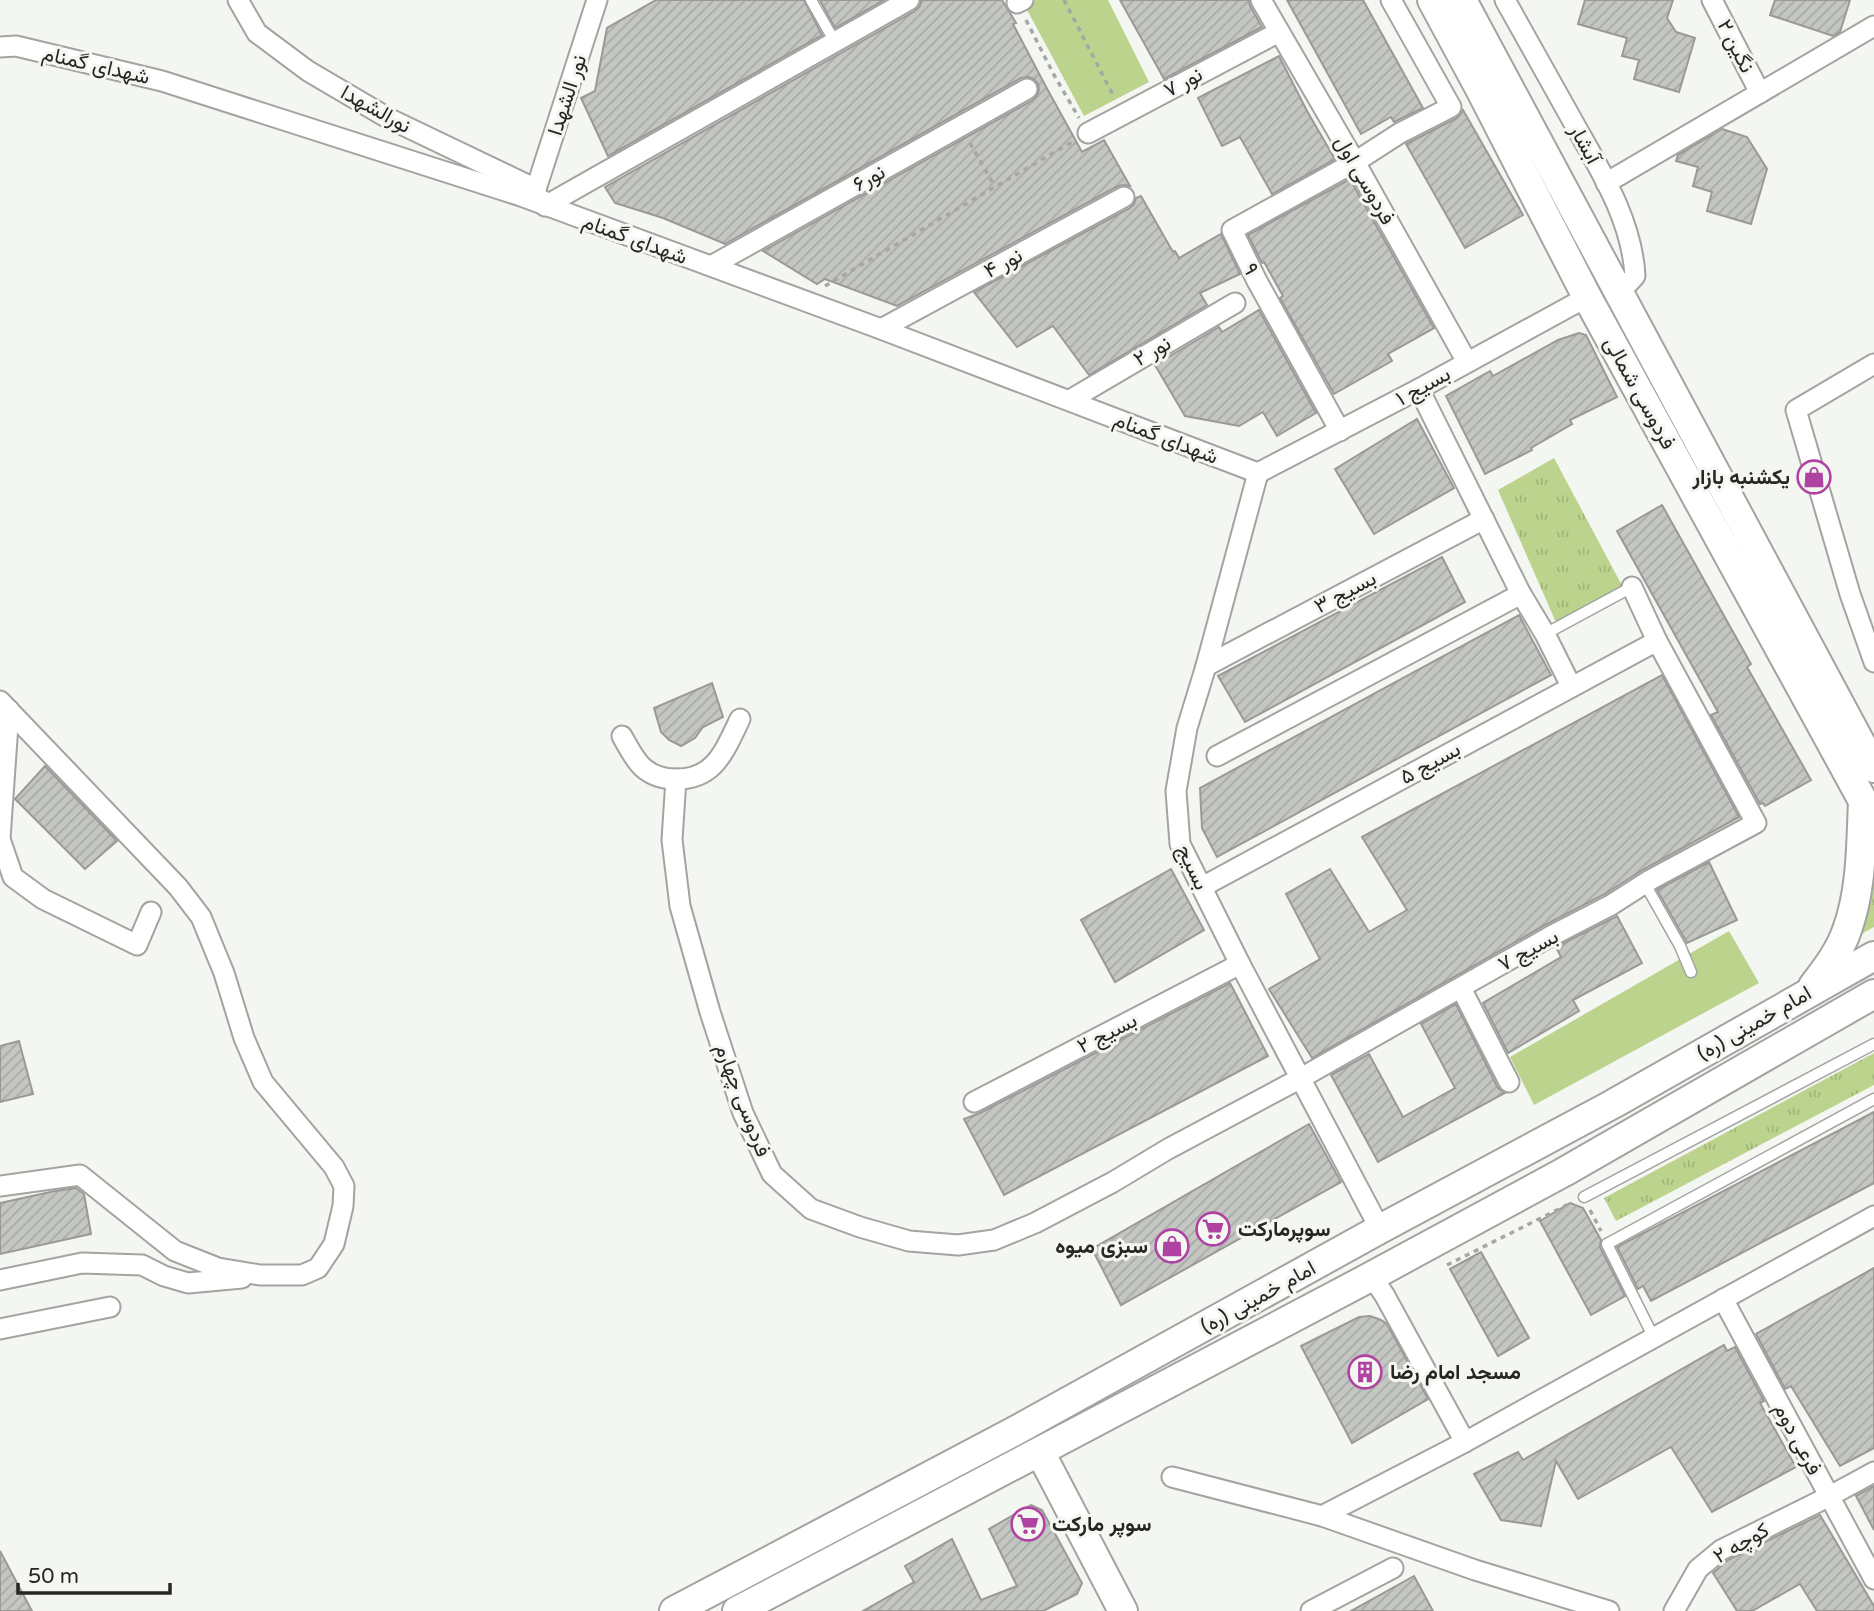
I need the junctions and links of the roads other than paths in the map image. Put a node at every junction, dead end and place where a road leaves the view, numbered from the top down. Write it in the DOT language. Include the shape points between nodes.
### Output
graph roads {
  1 [pos="238,0"];
  2 [pos="811,0"];
  3 [pos="909,0"];
  4 [pos="1261,0"];
  5 [pos="1391,0"];
  6 [pos="1432,0"];
  7 [pos="1462,0"];
  8 [pos="1505,0"];
  9 [pos="1712,0"];
  10 [pos="600,3"];
  11 [pos="1874,26"];
  12 [pos="1279,32"];
  13 [pos="835,43"];
  14 [pos="0,47"];
  15 [pos="1027,89"];
  16 [pos="1760,93"];
  17 [pos="1088,133"];
  18 [pos="1355,162"];
  19 [pos="1606,183"];
  20 [pos="1124,197"];
  21 [pos="541,198"];
  22 [pos="711,266"];
  23 [pos="1619,293"];
  24 [pos="1587,297"];
  25 [pos="1234,303"];
  26 [pos="881,329"];
  27 [pos="1466,362"];
  28 [pos="1874,363"];
  29 [pos="1419,388"];
  30 [pos="1070,400"];
  31 [pos="1340,431"];
  32 [pos="1258,473"];
  33 [pos="1484,519"];
  34 [pos="1632,587"];
  35 [pos="1521,594"];
  36 [pos="1545,634"];
  37 [pos="1657,640"];
  38 [pos="1874,662"];
  39 [pos="1206,666"];
  40 [pos="1571,686"];
  41 [pos="4,705"];
  42 [pos="740,719"];
  43 [pos="622,736"];
  44 [pos="1217,757"];
  45 [pos="1871,760"];
  46 [pos="677,779"];
  47 [pos="1868,811"];
  48 [pos="0,839"];
  49 [pos="1645,884"];
  50 [pos="1202,887"];
  51 [pos="151,912"];
  52 [pos="1874,956"];
  53 [pos="1240,964"];
  54 [pos="1691,972"];
  55 [pos="1461,988"];
  56 [pos="1808,992"];
  57 [pos="1874,994"];
  58 [pos="1874,1044"];
  59 [pos="1301,1078"];
  60 [pos="1509,1082"];
  61 [pos="1874,1099"];
  62 [pos="974,1102"];
  63 [pos="0,1186"];
  64 [pos="1584,1196"];
  65 [pos="1874,1216"];
  66 [pos="1380,1229"];
  67 [pos="260,1275"];
  68 [pos="1372,1276"];
  69 [pos="0,1280"];
  70 [pos="1723,1299"];
  71 [pos="110,1307"];
  72 [pos="0,1329"];
  73 [pos="1654,1338"];
  74 [pos="1465,1442"];
  75 [pos="1040,1451"];
  76 [pos="1874,1472"];
  77 [pos="1172,1477"];
  78 [pos="1828,1497"];
  79 [pos="1322,1516"];
  80 [pos="1392,1568"];
  81 [pos="1874,1578"];
  82 [pos="674,1611"];
  83 [pos="737,1611"];
  84 [pos="1123,1611"];
  85 [pos="1311,1611"];
  86 [pos="1609,1611"];
  87 [pos="1674,1611"];
  1 -- 21 [label="street, نورالشهدا" via="257,33 308,71"];
  2 -- 13 [label="lane"];
  3 -- 13 [label="street"];
  4 -- 12 [label="street, فردوسی اول"];
  5 -- 18 [label="street" via="1451,107"];
  6 -- 24 [label="main road, فردوسی شمالی"];
  7 -- 23 [label="main road, فردوسی شمالی"];
  8 -- 19 [label="street, آبشار"];
  9 -- 16 [label="street, نگین ۲"];
  10 -- 21 [label="street, نور الشهدا"];
  11 -- 16 [label="street"];
  12 -- 17 [label="street, نور ۷"];
  12 -- 18 [label="street, فردوسی اول"];
  13 -- 21 [label="street"];
  14 -- 21 [label="street, شهدای گمنام" via="16,46 162,81 508,192"];
  15 -- 22 [label="street, نور۶"];
  16 -- 19 [label="street"];
  18 -- 27 [label="street, فردوسی اول"];
  18 -- 31 [label="street, ۹" via="1232,230"];
  19 -- 23 [label="street, آبشار" via="1625,223 1634,259 1634,275"];
  20 -- 26 [label="street, نور ۴"];
  21 -- 22 [label="street, شهدای گمنام"];
  22 -- 26 [label="street, شهدای گمنام"];
  23 -- 45 [label="main road, فردوسی شمالی"];
  24 -- 27 [label="street, بسیج ۱"];
  24 -- 47 [label="main road, فردوسی شمالی"];
  25 -- 30 [label="street, نور ۲"];
  26 -- 30 [label="street, شهدای گمنام"];
  27 -- 29 [label="street, بسیج ۱"];
  28 -- 38 [label="street" via="1796,410"];
  29 -- 31 [label="street, بسیج ۱"];
  29 -- 33 [label="street"];
  30 -- 32 [label="street, شهدای گمنام"];
  31 -- 32 [label="street, بسیج ۱"];
  32 -- 39 [label="street, بسیج"];
  33 -- 35 [label="street"];
  33 -- 39 [label="street, بسیج ۳"];
  34 -- 36 [label="lane"];
  34 -- 37 [label="street"];
  35 -- 36 [label="street"];
  35 -- 44 [label="street"];
  36 -- 40 [label="street"];
  37 -- 40 [label="street, بسیج ۵"];
  37 -- 49 [label="street, بسیج ۷" via="1756,824"];
  39 -- 50 [label="street, بسیج" via="1187,728 1176,791 1180,844"];
  40 -- 50 [label="street, بسیج ۵"];
  41 -- 48 [label="street"];
  41 -- 67 [label="street" via="178,887 201,917 263,1082 334,1167 344,1186 334,1244 318,1268 302,1275"];
  42 -- 46 [label="street" via="713,765 702,775"];
  43 -- 46 [label="street" via="648,772"];
  46 -- 59 [label="street, فردوسی چهارم" via="672,841 680,906 710,1012 743,1113 772,1174 811,1209 909,1241 958,1245 994,1240 1113,1182"];
  47 -- 56 [label="main road" via="1847,932"];
  48 -- 51 [label="street" via="13,877 43,899 137,945"];
  49 -- 54 [label="lane"];
  49 -- 55 [label="street, بسیج ۷"];
  50 -- 53 [label="street, بسیج"];
  52 -- 56 [label="main road, امام خمینی (ره)"];
  53 -- 59 [label="street, بسیج"];
  53 -- 62 [label="street, بسیج ۲"];
  55 -- 59 [label="street, بسیج ۷"];
  55 -- 60 [label="street"];
  56 -- 66 [label="main road, امام خمینی (ره)" via="1613,1104"];
  57 -- 68 [label="main road, امام خمینی (ره)"];
  58 -- 64 [label="lane"];
  59 -- 66 [label="street, بسیج"];
  61 -- 73 [label="lane" via="1607,1244"];
  63 -- 67 [label="street" via="79,1175 175,1251 218,1268"];
  65 -- 70 [label="street"];
  66 -- 82 [label="main road, امام خمینی (ره)" via="1013,1433"];
  67 -- 69 [label="street" via="188,1283 142,1265 82,1263"];
  68 -- 74 [label="street"];
  68 -- 75 [label="main road, امام خمینی (ره)"];
  70 -- 73 [label="street"];
  70 -- 78 [label="street, فرعی دوم"];
  71 -- 72 [label="street"];
  73 -- 74 [label="street"];
  74 -- 79 [label="street"];
  75 -- 83 [label="main road, امام خمینی (ره)"];
  75 -- 84 [label="main road"];
  76 -- 78 [label="street, کوچه ۲"];
  77 -- 79 [label="street"];
  78 -- 81 [label="street, فرعی دوم"];
  78 -- 87 [label="street, کوچه ۲" via="1721,1550 1698,1569"];
  79 -- 86 [label="street"];
  80 -- 85 [label="street"];
}
